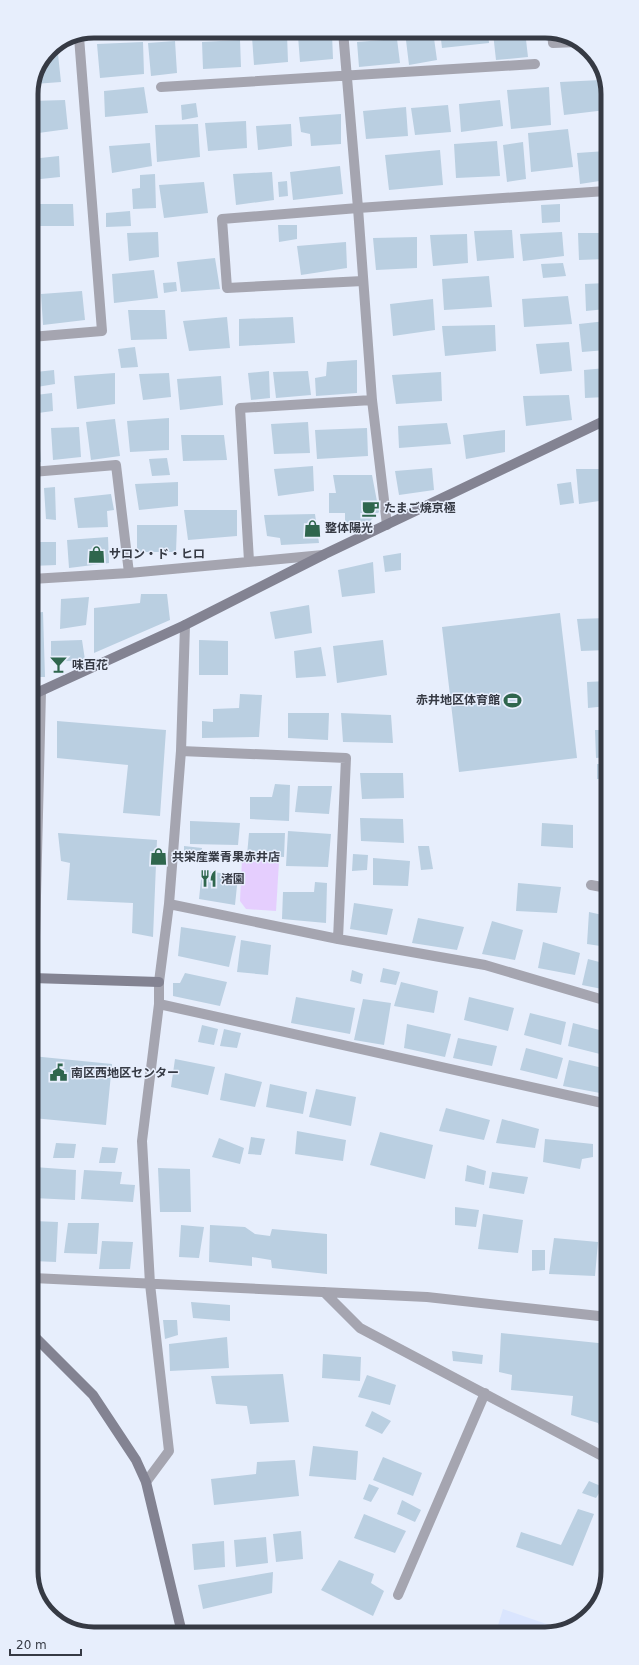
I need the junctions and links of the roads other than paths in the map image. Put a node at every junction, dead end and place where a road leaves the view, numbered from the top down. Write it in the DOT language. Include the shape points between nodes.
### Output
graph roads {
  1 [pos="343,38"];
  2 [pos="553,39"];
  3 [pos="79,40"];
  4 [pos="567,43"];
  5 [pos="535,64"];
  6 [pos="346,75"];
  7 [pos="161,87"];
  8 [pos="601,191"];
  9 [pos="358,208"];
  10 [pos="363,281"];
  11 [pos="38,336"];
  12 [pos="372,400"];
  13 [pos="601,422"];
  14 [pos="38,472"];
  15 [pos="387,525"];
  16 [pos="325,554"];
  17 [pos="248,561"];
  18 [pos="129,573"];
  19 [pos="38,580"];
  20 [pos="185,625"];
  21 [pos="38,692"];
  22 [pos="181,751"];
  23 [pos="591,885"];
  24 [pos="601,887"];
  25 [pos="169,904"];
  26 [pos="338,939"];
  27 [pos="38,978"];
  28 [pos="159,982"];
  29 [pos="601,999"];
  30 [pos="159,1004"];
  31 [pos="601,1103"];
  32 [pos="38,1278"];
  33 [pos="150,1284"];
  34 [pos="324,1292"];
  35 [pos="601,1316"];
  36 [pos="38,1340"];
  37 [pos="485,1394"];
  38 [pos="601,1455"];
  39 [pos="146,1482"];
  40 [pos="398,1595"];
  41 [pos="181,1627"];
  1 -- 6 [label="street"];
  2 -- 4 [label="street" via="553,44"];
  3 -- 11 [label="street" via="102,331"];
  5 -- 6 [label="street"];
  6 -- 7 [label="street"];
  6 -- 9 [label="street"];
  8 -- 9 [label="street"];
  9 -- 10 [label="street"];
  9 -- 10 [label="street" via="222,219 227,288"];
  10 -- 12 [label="street"];
  12 -- 15 [label="street"];
  12 -- 17 [label="street" via="240,408"];
  13 -- 15 [label="street"];
  14 -- 18 [label="street" via="116,465"];
  15 -- 16 [label="street"];
  16 -- 17 [label="street"];
  16 -- 20 [label="street"];
  17 -- 18 [label="street"];
  18 -- 19 [label="street"];
  20 -- 21 [label="street"];
  20 -- 22 [label="street"];
  22 -- 25 [label="street"];
  22 -- 26 [label="street" via="346,758"];
  23 -- 24 [label="street"];
  25 -- 26 [label="street"];
  25 -- 28 [label="street"];
  26 -- 29 [label="street" via="485,966"];
  27 -- 28 [label="street"];
  28 -- 30 [label="street"];
  30 -- 31 [label="street"];
  30 -- 33 [label="street" via="142,1141"];
  32 -- 33 [label="street"];
  33 -- 34 [label="street"];
  33 -- 39 [label="street" via="168,1451"];
  34 -- 35 [label="street" via="427,1297"];
  34 -- 37 [label="street" via="360,1328"];
  36 -- 39 [label="street" via="93,1395 136,1460"];
  37 -- 38 [label="street"];
  37 -- 40 [label="street"];
  39 -- 41 [label="street"];
}
